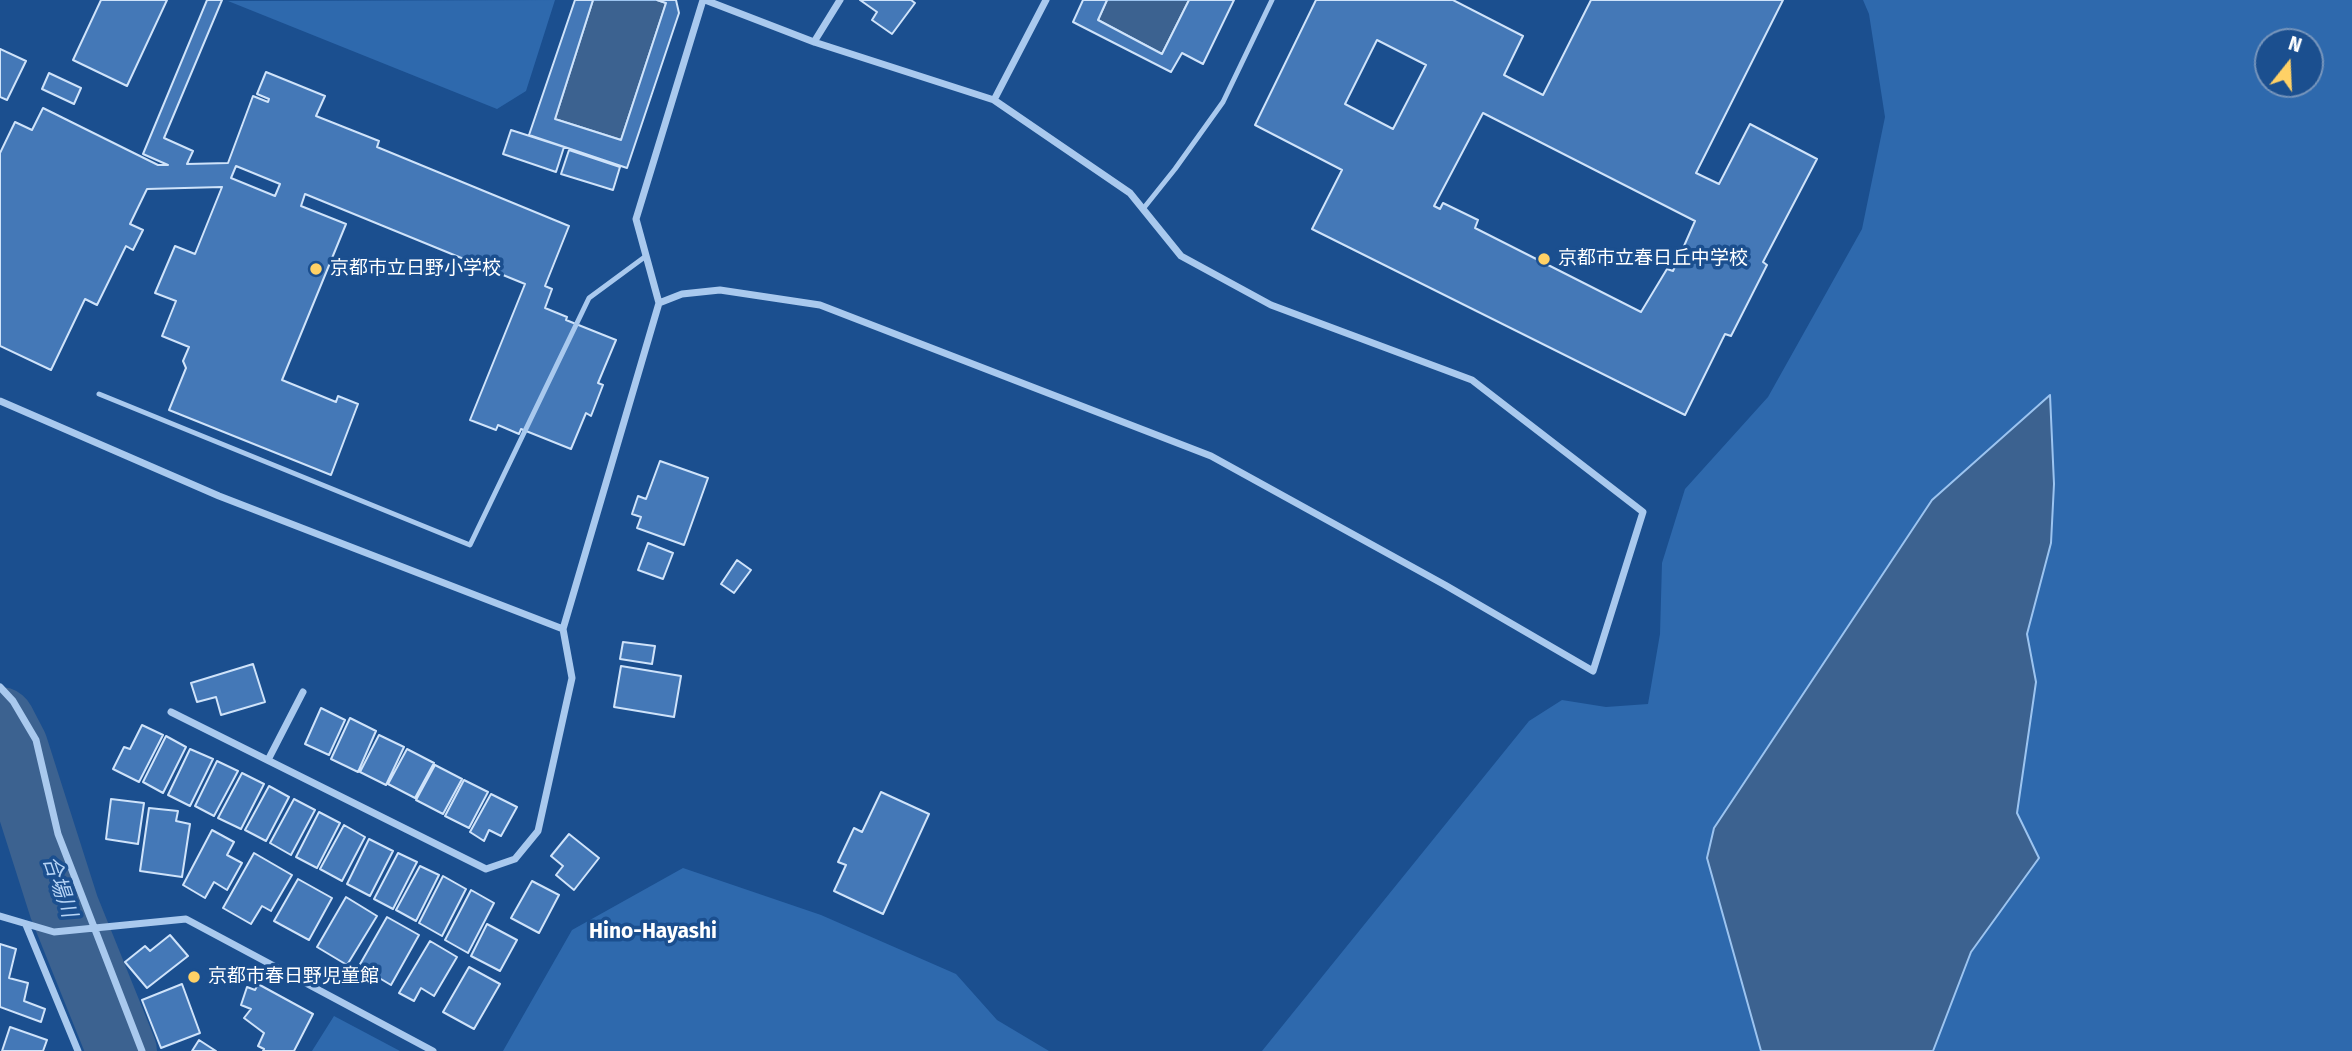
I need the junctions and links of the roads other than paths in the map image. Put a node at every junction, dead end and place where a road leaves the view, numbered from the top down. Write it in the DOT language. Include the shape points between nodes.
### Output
graph roads {
  1 [pos="704,0"];
  2 [pos="840,0"];
  3 [pos="1046,0"];
  4 [pos="1272,0"];
  5 [pos="814,42"];
  6 [pos="994,100"];
  7 [pos="1143,209"];
  8 [pos="646,256"];
  9 [pos="659,303"];
  10 [pos="99,394"];
  11 [pos="0,401"];
  12 [pos="563,629"];
  13 [pos="0,687"];
  14 [pos="303,692"];
  15 [pos="171,712"];
  16 [pos="268,760"];
  17 [pos="0,916"];
  18 [pos="26,925"];
  19 [pos="92,928"];
  20 [pos="78,1051"];
  21 [pos="142,1051"];
  22 [pos="433,1051"];
  1 -- 5 [label="street"];
  1 -- 8 [label="street" via="636,219"];
  2 -- 5 [label="street"];
  3 -- 6 [label="street"];
  4 -- 7 [label="lane" via="1223,102"];
  5 -- 6 [label="street"];
  6 -- 7 [label="street" via="1130,193"];
  7 -- 9 [label="street" via="1181,256 1271,305 1472,380 1643,512 1593,671 1210,456 820,304 720,290 682,294"];
  8 -- 9 [label="street"];
  8 -- 10 [label="lane" via="589,298 470,545"];
  9 -- 12 [label="street"];
  11 -- 12 [label="street" via="219,496"];
  12 -- 16 [label="street" via="572,678 538,831 515,859 486,869"];
  13 -- 19 [label="street" via="36,740 58,834"];
  14 -- 16 [label="street"];
  15 -- 16 [label="street"];
  17 -- 18 [label="street"];
  18 -- 19 [label="street" via="54,932"];
  18 -- 20 [label="street"];
  19 -- 21 [label="street"];
  19 -- 22 [label="street" via="186,919"];
}
